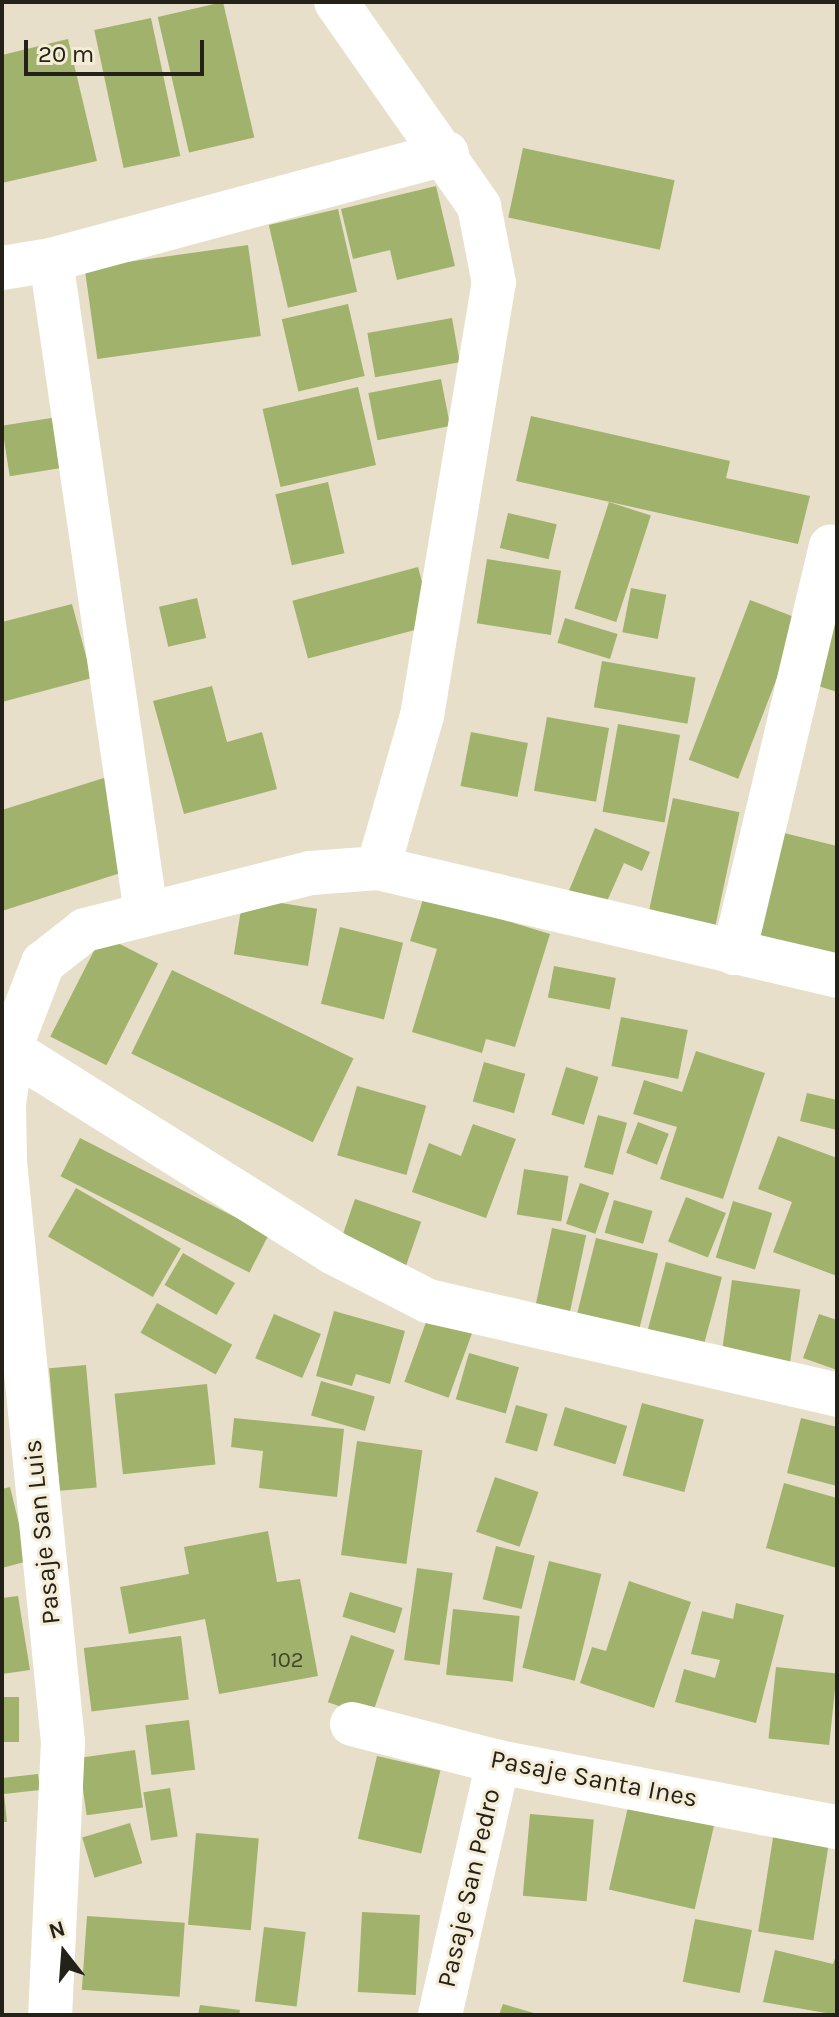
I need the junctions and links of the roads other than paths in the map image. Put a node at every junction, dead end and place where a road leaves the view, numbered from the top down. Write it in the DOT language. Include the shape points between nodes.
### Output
graph roads {
  1 [pos="336,2"];
  2 [pos="447,153"];
  3 [pos="51,260"];
  4 [pos="2,268"];
  5 [pos="831,546"];
  6 [pos="378,868"];
  7 [pos="146,913"];
  8 [pos="734,953"];
  9 [pos="837,976"];
  10 [pos="7,1060"];
  11 [pos="837,1395"];
  12 [pos="352,1724"];
  13 [pos="498,1762"];
  14 [pos="837,1827"];
  15 [pos="50,2015"];
  16 [pos="440,2015"];
  1 -- 2 [label="street"];
  2 -- 3 [label="street"];
  2 -- 6 [label="street" via="479,206 494,283 422,716"];
  3 -- 4 [label="street"];
  3 -- 7 [label="street"];
  5 -- 8 [label="street"];
  6 -- 7 [label="street, Pasaje San Luis" via="311,873"];
  6 -- 8 [label="street, Pasaje San Luis"];
  7 -- 10 [label="street, Pasaje San Luis" via="85,930 43,963"];
  8 -- 9 [label="street, Pasaje San Luis"];
  10 -- 11 [label="street" via="332,1252 428,1301"];
  10 -- 15 [label="street, Pasaje San Luis" via="5,1162 63,1742"];
  12 -- 13 [label="street, Pasaje Santa Ines"];
  13 -- 14 [label="street, Pasaje Santa Ines"];
  13 -- 16 [label="street, Pasaje San Pedro"];
}
